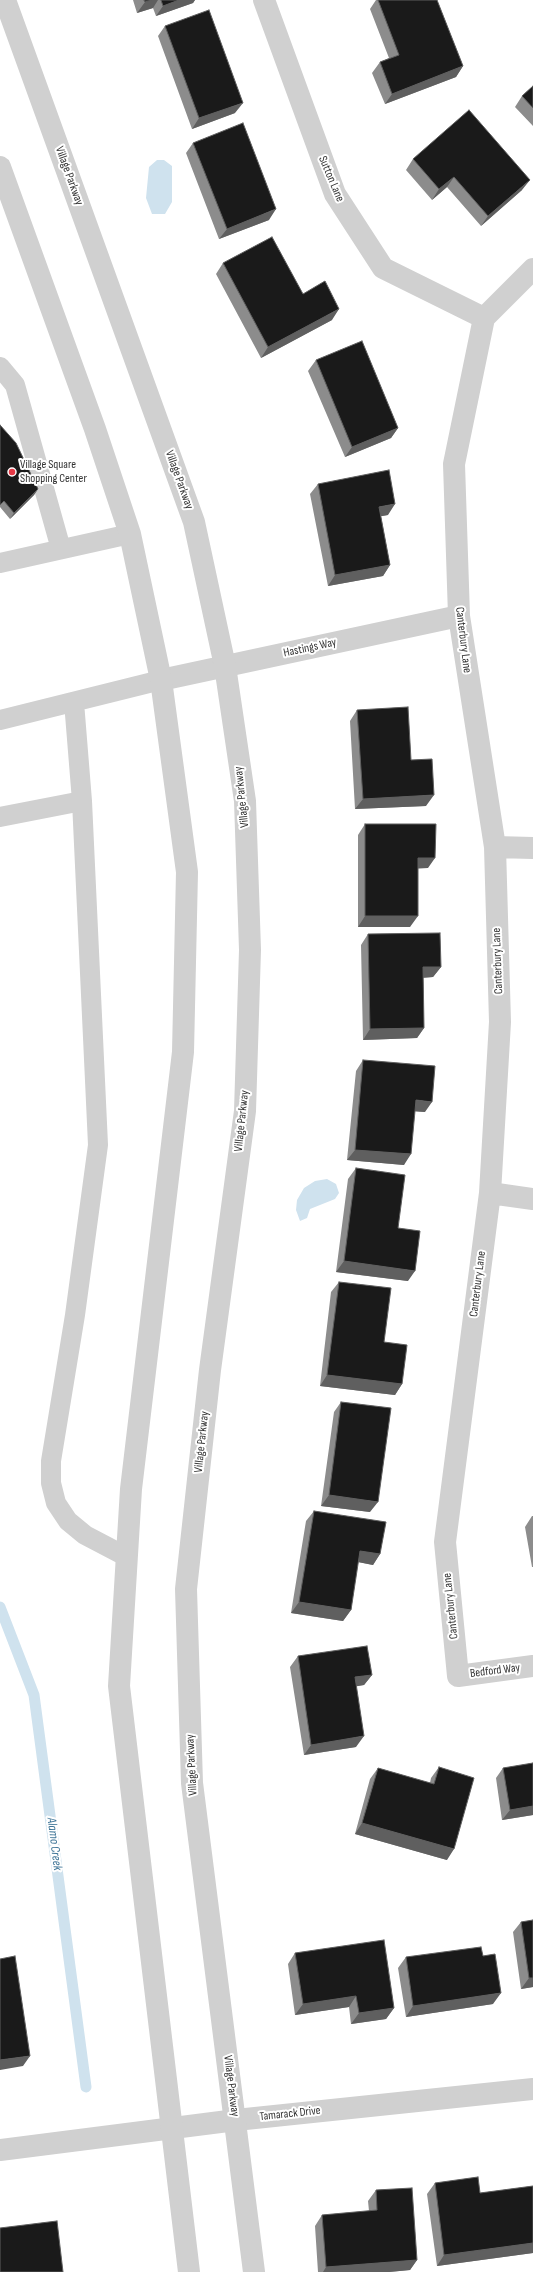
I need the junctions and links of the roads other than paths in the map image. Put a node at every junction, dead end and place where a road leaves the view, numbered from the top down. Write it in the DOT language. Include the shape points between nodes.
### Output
graph roads {
  1 [pos="264,0"];
  2 [pos="4,7"];
  3 [pos="0,167"];
  4 [pos="533,269"];
  5 [pos="484,318"];
  6 [pos="0,367"];
  7 [pos="130,534"];
  8 [pos="61,549"];
  9 [pos="0,563"];
  10 [pos="459,616"];
  11 [pos="225,666"];
  12 [pos="161,680"];
  13 [pos="74,702"];
  14 [pos="0,720"];
  15 [pos="82,801"];
  16 [pos="0,817"];
  17 [pos="495,847"];
  18 [pos="533,848"];
  19 [pos="490,1193"];
  20 [pos="533,1199"];
  21 [pos="127,1557"];
  22 [pos="533,1666"];
  23 [pos="458,1676"];
  24 [pos="533,2089"];
  25 [pos="236,2120"];
  26 [pos="171,2129"];
  27 [pos="0,2150"];
  28 [pos="188,2272"];
  29 [pos="254,2272"];
  1 -- 5 [label="street, Sutton Lane" via="335,194 383,268"];
  2 -- 11 [label="street, Village Parkway" via="194,522"];
  3 -- 7 [label="street" via="96,429"];
  4 -- 5 [label="street"];
  5 -- 10 [label="street, Canterbury Lane" via="454,464"];
  6 -- 8 [label="lane" via="15,385"];
  7 -- 8 [label="lane"];
  7 -- 12 [label="street"];
  8 -- 9 [label="lane"];
  10 -- 11 [label="street, Hastings Way"];
  10 -- 17 [label="street, Canterbury Lane"];
  11 -- 12 [label="street, Hastings Way"];
  11 -- 25 [label="street, Village Parkway" via="245,801 250,950 245,1111 210,1370 186,1589 192,1783"];
  12 -- 13 [label="lane"];
  12 -- 21 [label="street" via="187,872 183,1052 131,1489"];
  13 -- 14 [label="lane"];
  13 -- 15 [label="lane"];
  15 -- 16 [label="lane"];
  15 -- 21 [label="lane" via="98,1145 52,1461 51,1483 56,1503 68,1521 85,1535"];
  17 -- 18 [label="street"];
  17 -- 19 [label="street, Canterbury Lane" via="500,1022"];
  19 -- 20 [label="street"];
  19 -- 23 [label="street, Canterbury Lane" via="445,1542"];
  21 -- 26 [label="street" via="119,1686"];
  22 -- 23 [label="street, Bedford Way"];
  24 -- 25 [label="street, Tamarack Drive"];
  25 -- 26 [label="street, Tamarack Drive"];
  25 -- 29 [label="street, Village Parkway"];
  26 -- 27 [label="street, Tamarack Drive"];
  26 -- 28 [label="street"];
}
